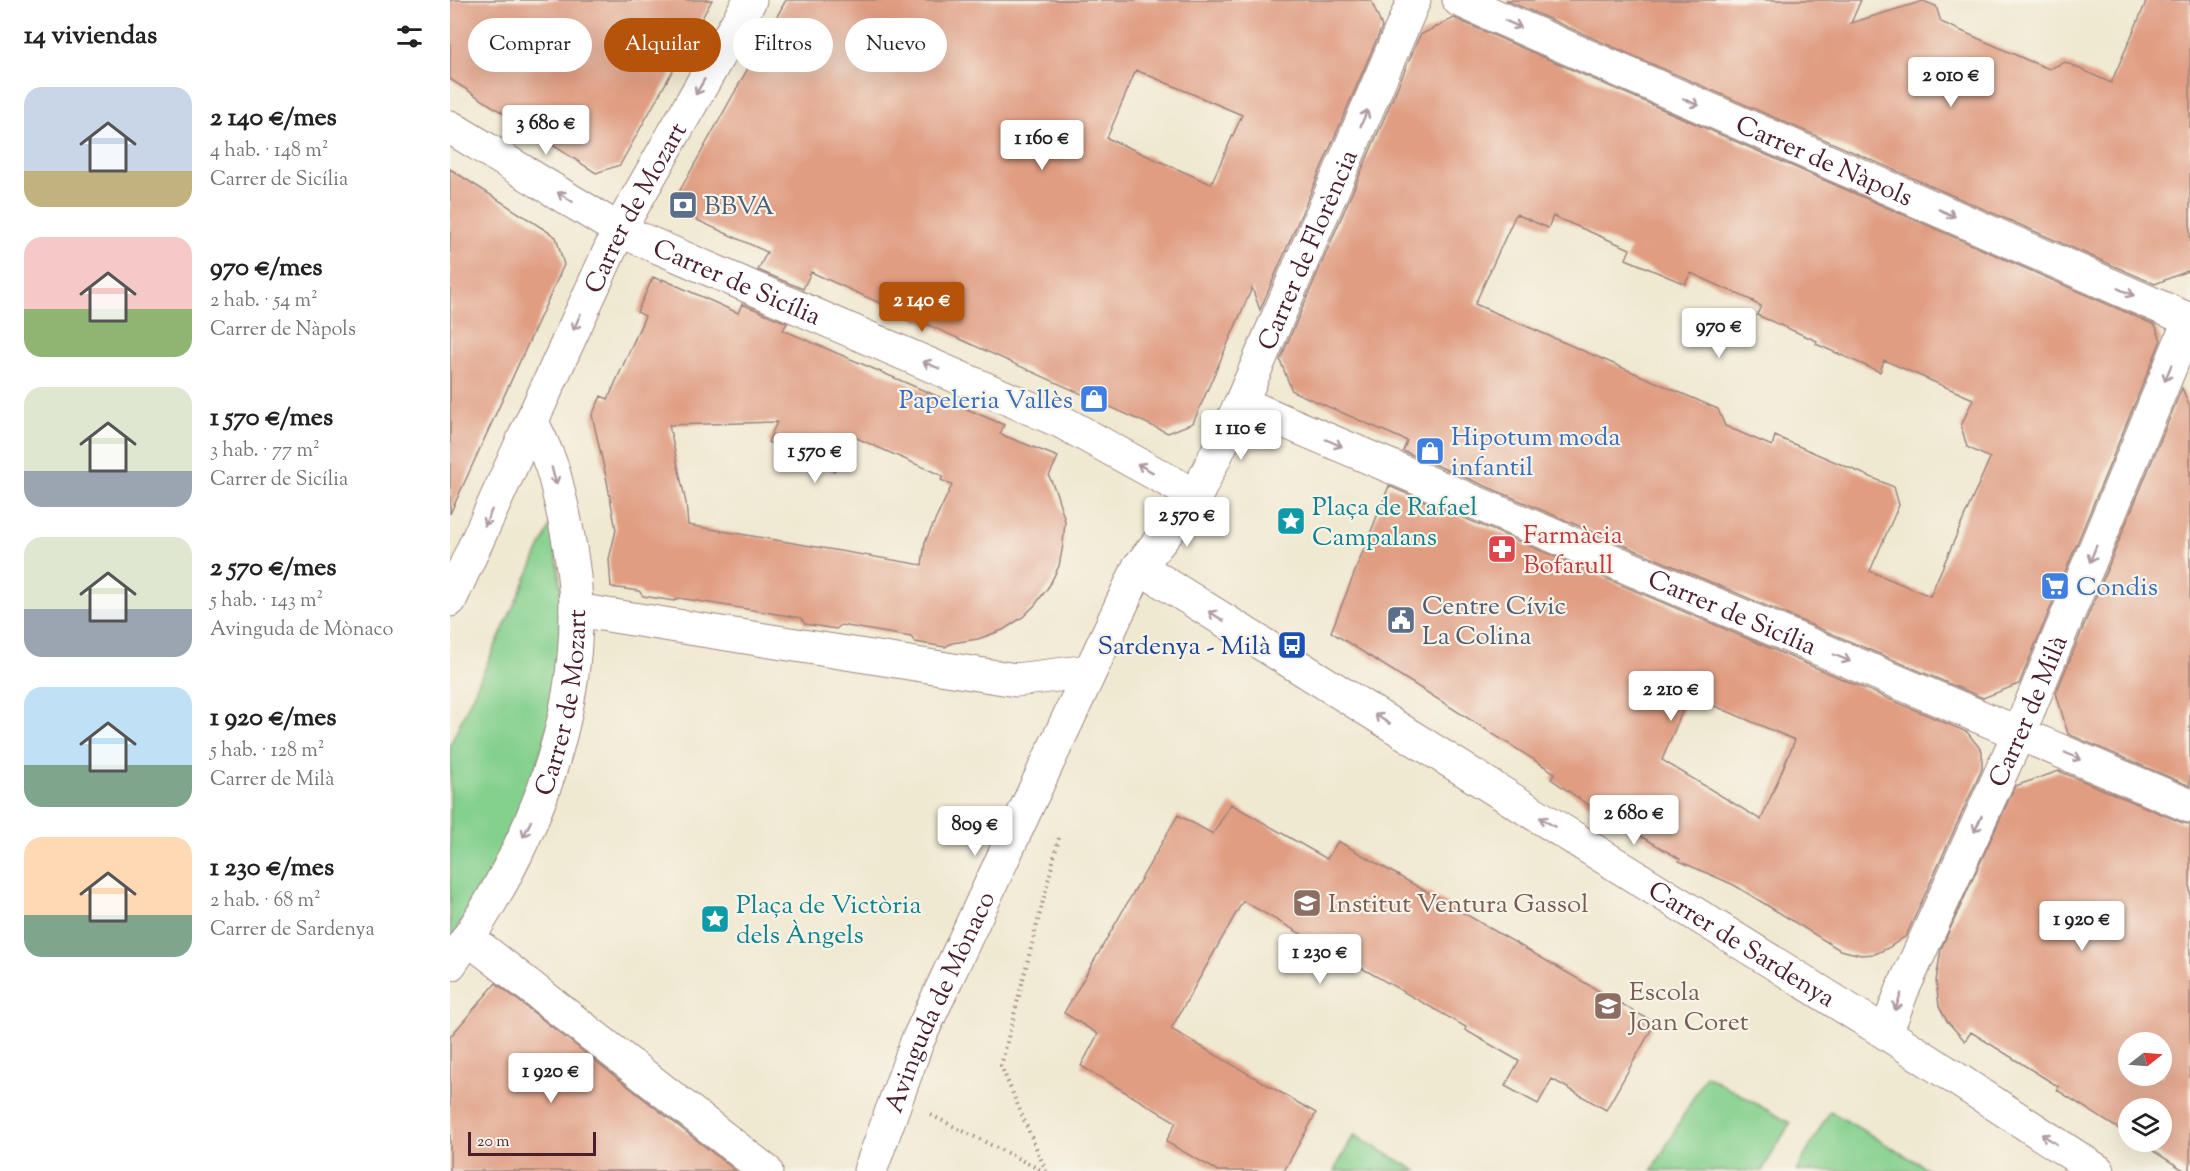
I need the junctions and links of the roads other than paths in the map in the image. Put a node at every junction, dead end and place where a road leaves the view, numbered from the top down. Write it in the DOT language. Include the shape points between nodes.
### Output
graph roads {
  1 [pos="750,0"];
  2 [pos="1414,0"];
  3 [pos="1459,0"];
  4 [pos="450,127"];
  5 [pos="619,230"];
  6 [pos="2190,320"];
  7 [pos="1241,403"];
  8 [pos="532,422"];
  9 [pos="1196,496"];
  10 [pos="1139,567"];
  11 [pos="450,600"];
  12 [pos="576,610"];
  13 [pos="1090,671"];
  14 [pos="2019,733"];
  15 [pos="2190,806"];
  16 [pos="459,951"];
  17 [pos="1886,1034"];
  18 [pos="766,1171"];
  19 [pos="870,1171"];
  20 [pos="2098,1171"];
  1 -- 5 [label="street, Carrer de Mozart, one-way"];
  7 -- 2 [label="street, Carrer de Florència, one-way"];
  3 -- 6 [label="street, Carrer de Nàpols, one-way"];
  5 -- 4 [label="street, Carrer de Sicília, one-way"];
  5 -- 8 [label="street, Carrer de Mozart, one-way"];
  9 -- 5 [label="street, Carrer de Sicília, one-way" via="1062,423"];
  6 -- 14 [label="street, Carrer de Milà, one-way"];
  7 -- 9 [label="street, Carrer de Florència"];
  7 -- 14 [label="street, Carrer de Sicília, one-way"];
  8 -- 11 [label="street, Carrer de Mozart, one-way"];
  8 -- 12 [label="street, Carrer de Mozart, one-way" via="552,468 570,539"];
  9 -- 10 [label="street, Avinguda de Mònaco"];
  10 -- 13 [label="street, Avinguda de Mònaco"];
  17 -- 10 [label="street, Carrer de Sardenya, one-way"];
  12 -- 13 [label="street" via="1016,680"];
  12 -- 16 [label="street, Carrer de Mozart, one-way" via="573,667 556,752 537,808 506,873"];
  13 -- 19 [label="street, Avinguda de Mònaco" via="917,1042"];
  14 -- 15 [label="street, Carrer de Sicília, one-way"];
  14 -- 17 [label="street, Carrer de Milà, one-way"];
  16 -- 18 [label="street"];
  20 -- 17 [label="street, Carrer de Sardenya, one-way"];
}
